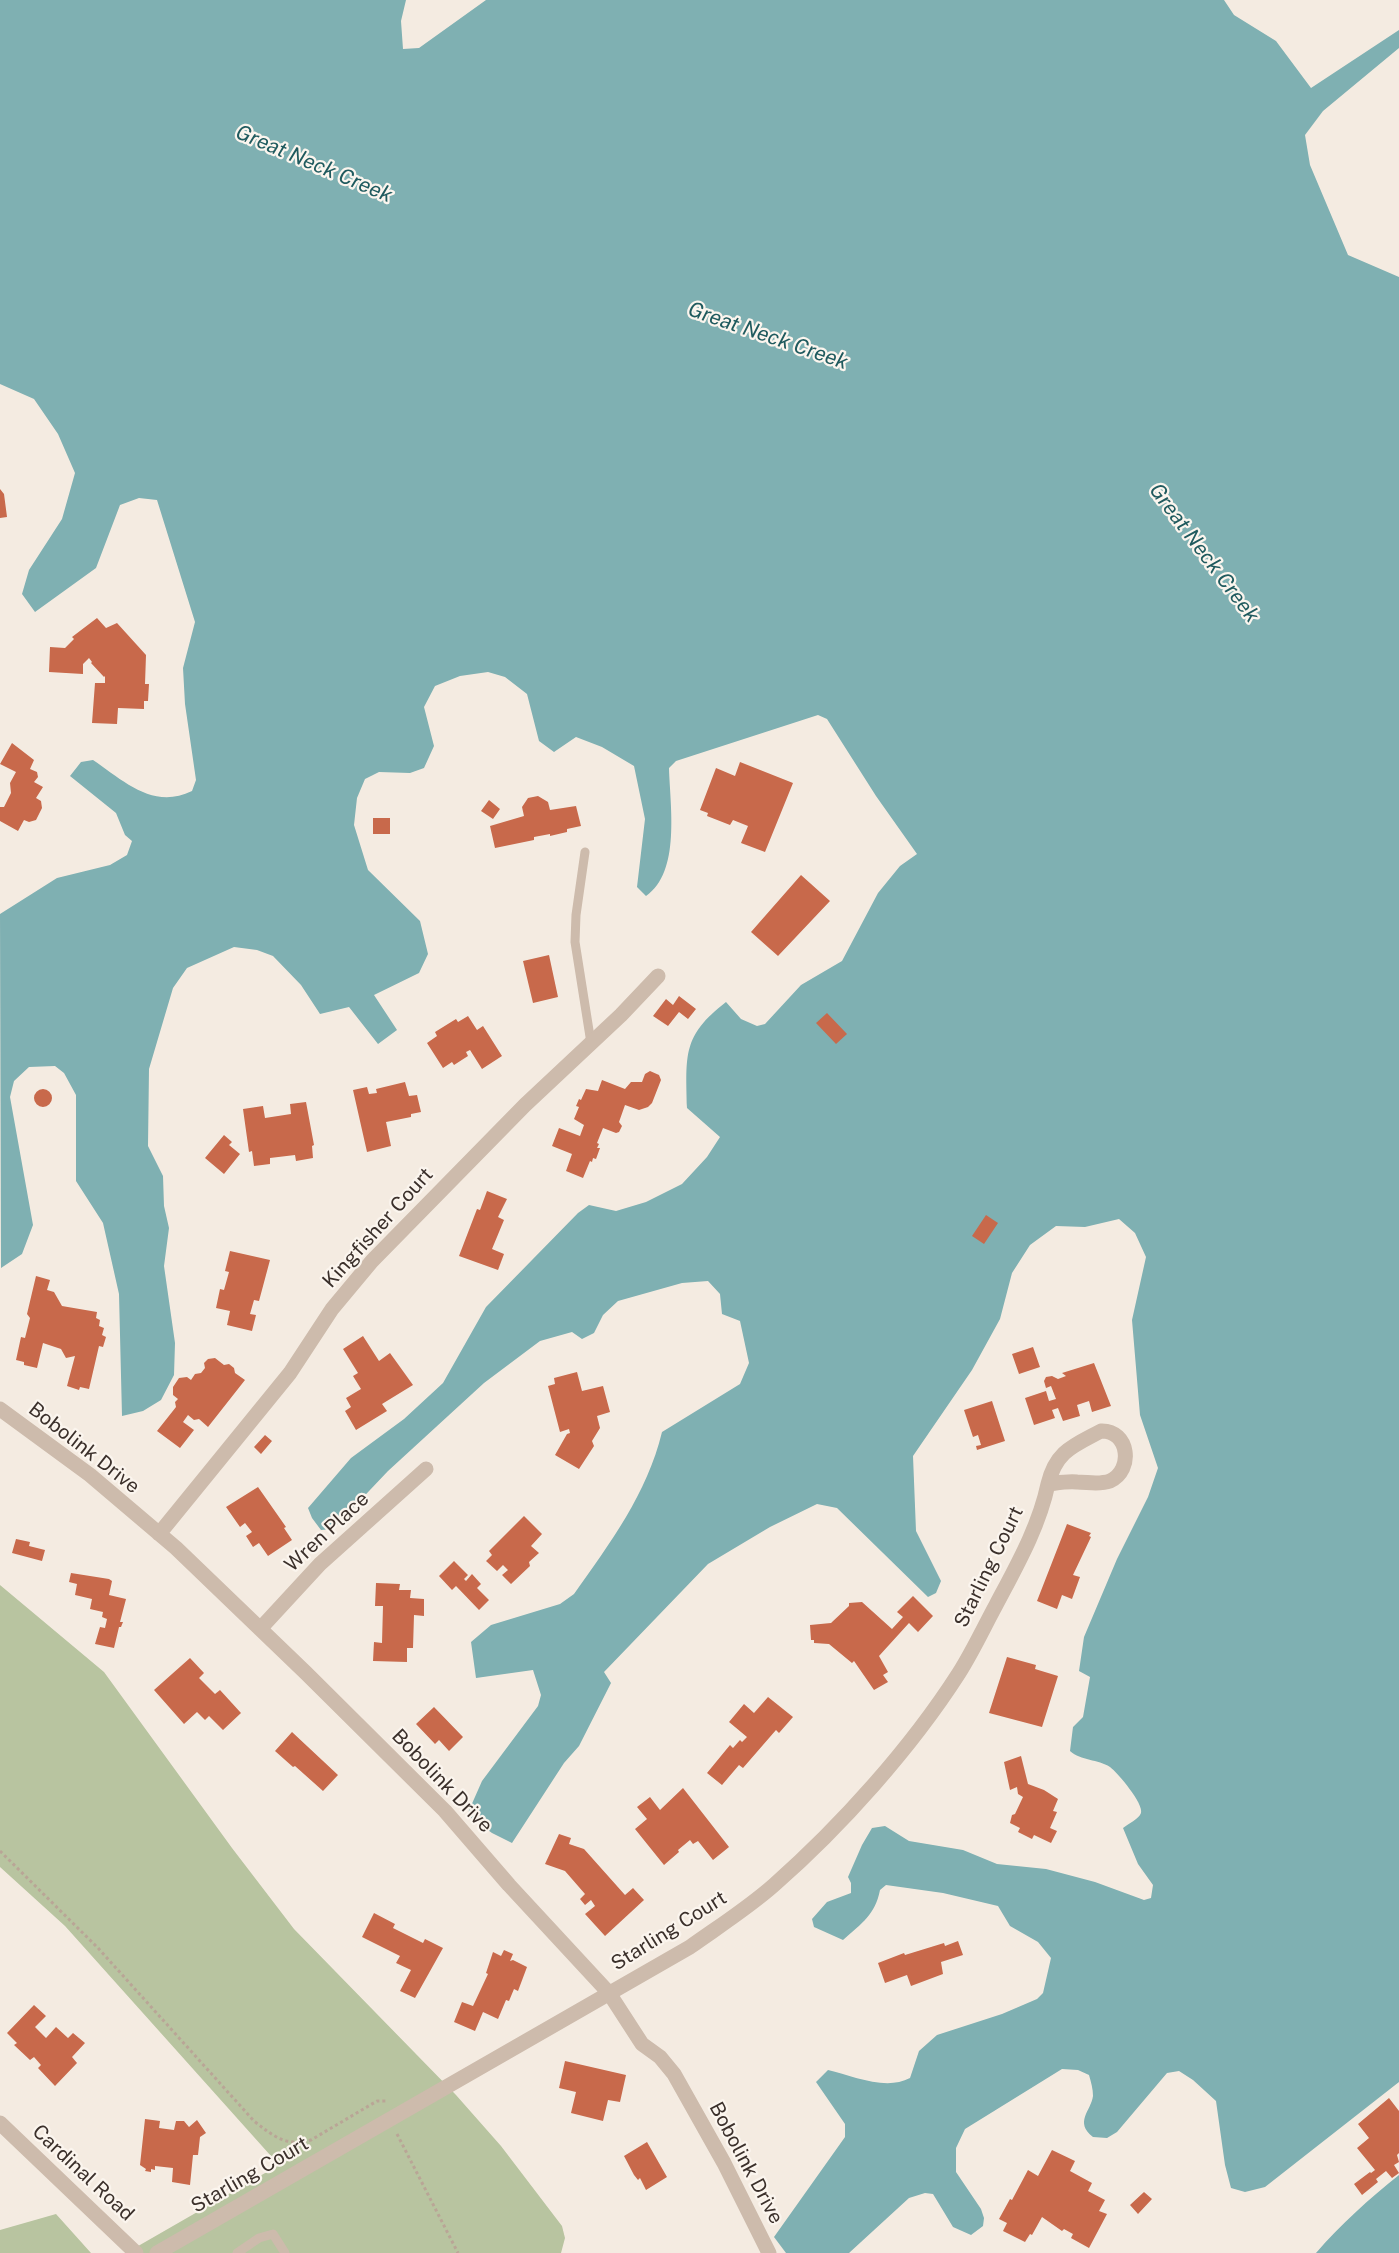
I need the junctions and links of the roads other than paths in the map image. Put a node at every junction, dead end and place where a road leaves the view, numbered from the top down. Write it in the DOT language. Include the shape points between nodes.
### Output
graph roads {
  1 [pos="585,852"];
  2 [pos="658,976"];
  3 [pos="591,1043"];
  4 [pos="0,1409"];
  5 [pos="426,1469"];
  6 [pos="1048,1484"];
  7 [pos="159,1534"];
  8 [pos="260,1629"];
  9 [pos="609,1993"];
  10 [pos="0,2123"];
  11 [pos="136,2253"];
  12 [pos="157,2253"];
  13 [pos="237,2253"];
  14 [pos="285,2253"];
  15 [pos="769,2253"];
  1 -- 3 [label="lane" via="575,942"];
  2 -- 3 [label="street, Kingfisher Court"];
  3 -- 7 [label="street, Kingfisher Court" via="372,1261 332,1309 277,1390"];
  4 -- 7 [label="street, Bobolink Drive" via="90,1475"];
  5 -- 8 [label="street, Wren Place" via="320,1564"];
  6 -- 6 [label="street, Starling Court" via="1051,1470 1069,1448 1101,1431 1117,1434 1123,1441 1124,1465 1110,1480"];
  6 -- 9 [label="street, Starling Court" via="1019,1561 960,1671 900,1754 774,1885 690,1947"];
  7 -- 8 [label="street, Bobolink Drive"];
  8 -- 9 [label="street, Bobolink Drive" via="445,1811"];
  9 -- 12 [label="street, Starling Court"];
  9 -- 15 [label="street, Bobolink Drive" via="642,2044 674,2074"];
  10 -- 11 [label="street, Cardinal Road"];
  13 -- 14 [label="lane" via="273,2234"];
}
